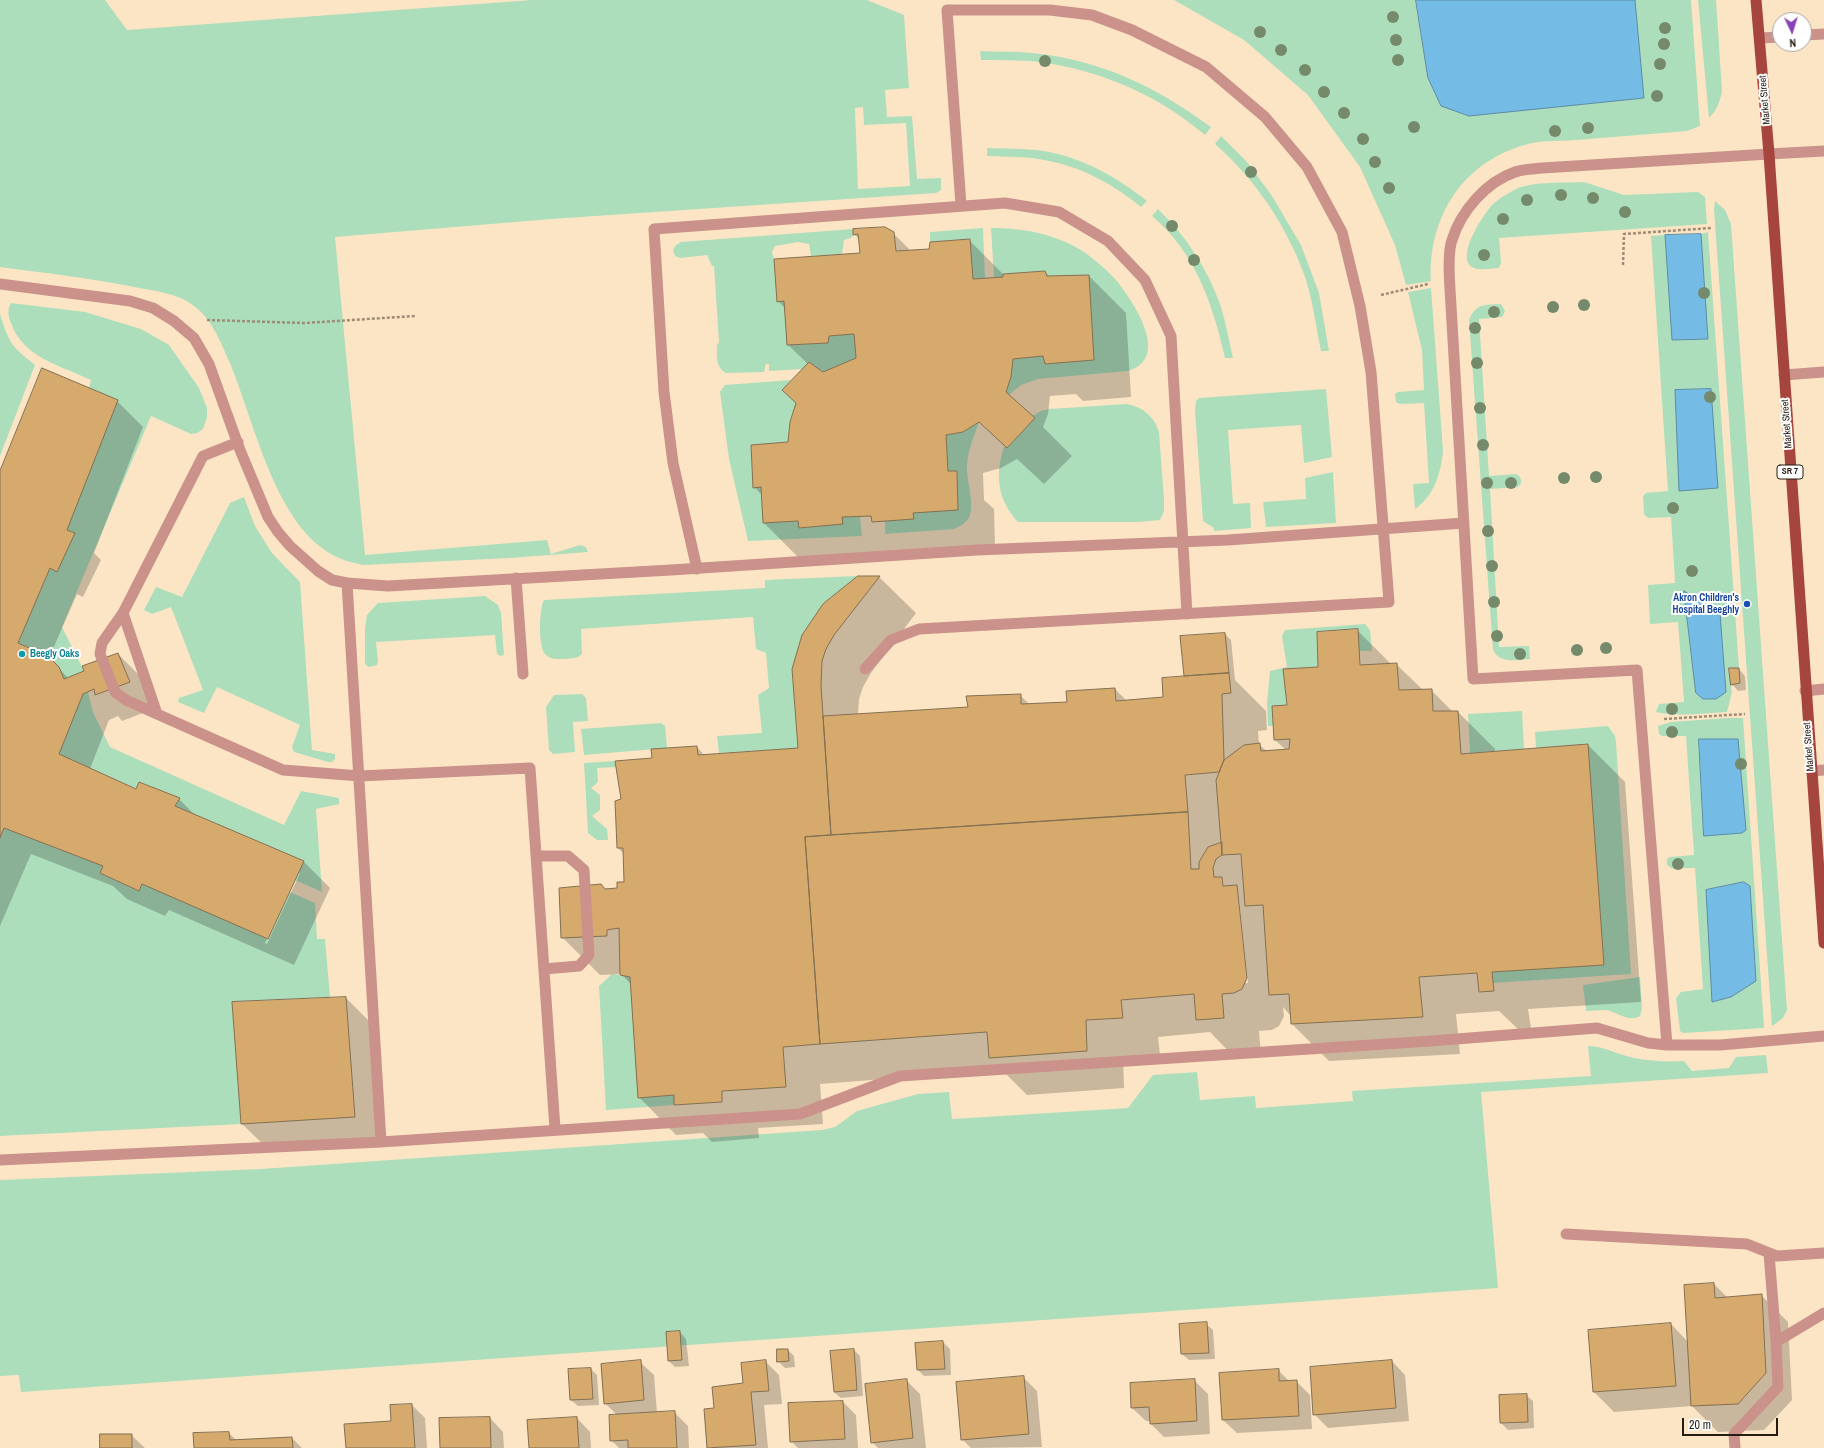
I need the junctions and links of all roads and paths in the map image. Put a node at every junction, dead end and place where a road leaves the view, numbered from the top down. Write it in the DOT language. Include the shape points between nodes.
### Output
graph roads {
  1 [pos="1756,0"];
  2 [pos="1824,34"];
  3 [pos="1812,35"];
  4 [pos="1772,37"];
  5 [pos="1760,38"];
  6 [pos="1824,151"];
  7 [pos="1769,154"];
  8 [pos="961,205"];
  9 [pos="1711,228"];
  10 [pos="1623,265"];
  11 [pos="0,284"];
  12 [pos="1431,284"];
  13 [pos="1381,295"];
  14 [pos="414,316"];
  15 [pos="184,330"];
  16 [pos="1824,372"];
  17 [pos="1784,375"];
  18 [pos="238,442"];
  19 [pos="1464,523"];
  20 [pos="1384,530"];
  21 [pos="1182,543"];
  22 [pos="697,568"];
  23 [pos="516,578"];
  24 [pos="347,583"];
  25 [pos="123,614"];
  26 [pos="1186,614"];
  27 [pos="865,669"];
  28 [pos="524,674"];
  29 [pos="1824,689"];
  30 [pos="1805,691"];
  31 [pos="157,714"];
  32 [pos="1745,714"];
  33 [pos="1657,720"];
  34 [pos="1824,770"];
  35 [pos="1811,771"];
  36 [pos="360,776"];
  37 [pos="536,856"];
  38 [pos="1824,943"];
  39 [pos="544,970"];
  40 [pos="1824,1036"];
  41 [pos="1667,1045"];
  42 [pos="555,1129"];
  43 [pos="382,1142"];
  44 [pos="0,1160"];
  45 [pos="1566,1234"];
  46 [pos="1769,1253"];
  47 [pos="1824,1253"];
  48 [pos="1824,1313"];
  49 [pos="1776,1342"];
  50 [pos="1734,1448"];
  1 -- 5 [label="main road, Market Street / SR 7"];
  2 -- 3 [label="street"];
  4 -- 5 [label="street"];
  5 -- 7 [label="main road, Market Street / SR 7"];
  6 -- 7 [label="street"];
  7 -- 17 [label="main road, Market Street / SR 7"];
  7 -- 19 [label="street" via="1515,171 1495,182 1464,212 1451,241 1449,278"];
  8 -- 20 [label="street" via="947,10 1050,10 1092,15 1132,30 1206,67 1265,117 1307,167 1342,232 1360,306 1372,372"];
  8 -- 21 [label="street" via="1005,203 1059,212 1108,240 1145,280 1171,336"];
  8 -- 22 [label="street" via="654,229 669,434 673,463"];
  9 -- 10 [label="path" via="1624,234"];
  11 -- 15 [label="street" via="130,302 153,308"];
  12 -- 13 [label="path"];
  14 -- 15 [label="path" via="305,323 209,320"];
  15 -- 18 [label="street" via="194,338 209,364"];
  16 -- 17 [label="street"];
  17 -- 30 [label="main road, Market Street / SR 7"];
  18 -- 24 [label="street" via="268,517 278,532 318,572 332,580"];
  18 -- 25 [label="street" via="203,456"];
  19 -- 20 [label="street"];
  19 -- 41 [label="street" via="1473,679 1637,670"];
  20 -- 21 [label="street"];
  20 -- 26 [label="street" via="1389,602"];
  21 -- 22 [label="street" via="982,550"];
  21 -- 26 [label="street"];
  22 -- 23 [label="street"];
  23 -- 24 [label="street" via="388,586"];
  23 -- 28 [label="street"];
  24 -- 36 [label="street"];
  25 -- 31 [label="street"];
  25 -- 31 [label="street" via="102,643 100,654 114,692"];
  26 -- 27 [label="street" via="919,629 891,640"];
  29 -- 30 [label="street"];
  30 -- 35 [label="main road, Market Street / SR 7"];
  31 -- 36 [label="street" via="283,770"];
  32 -- 33 [label="path"];
  34 -- 35 [label="street"];
  35 -- 38 [label="main road, Market Street / SR 7"];
  36 -- 37 [label="street" via="530,768"];
  36 -- 43 [label="street"];
  37 -- 39 [label="street"];
  37 -- 39 [label="street" via="568,856 584,870 589,955 579,966"];
  39 -- 42 [label="street"];
  40 -- 41 [label="street" via="1720,1045"];
  41 -- 42 [label="street" via="1648,1043 1597,1028 900,1076 800,1114"];
  42 -- 43 [label="street"];
  43 -- 44 [label="street"];
  45 -- 46 [label="street" via="1747,1244"];
  46 -- 47 [label="street" via="1777,1256"];
  46 -- 49 [label="street"];
  48 -- 49 [label="street"];
  49 -- 50 [label="street" via="1778,1387 1734,1434"];
}
